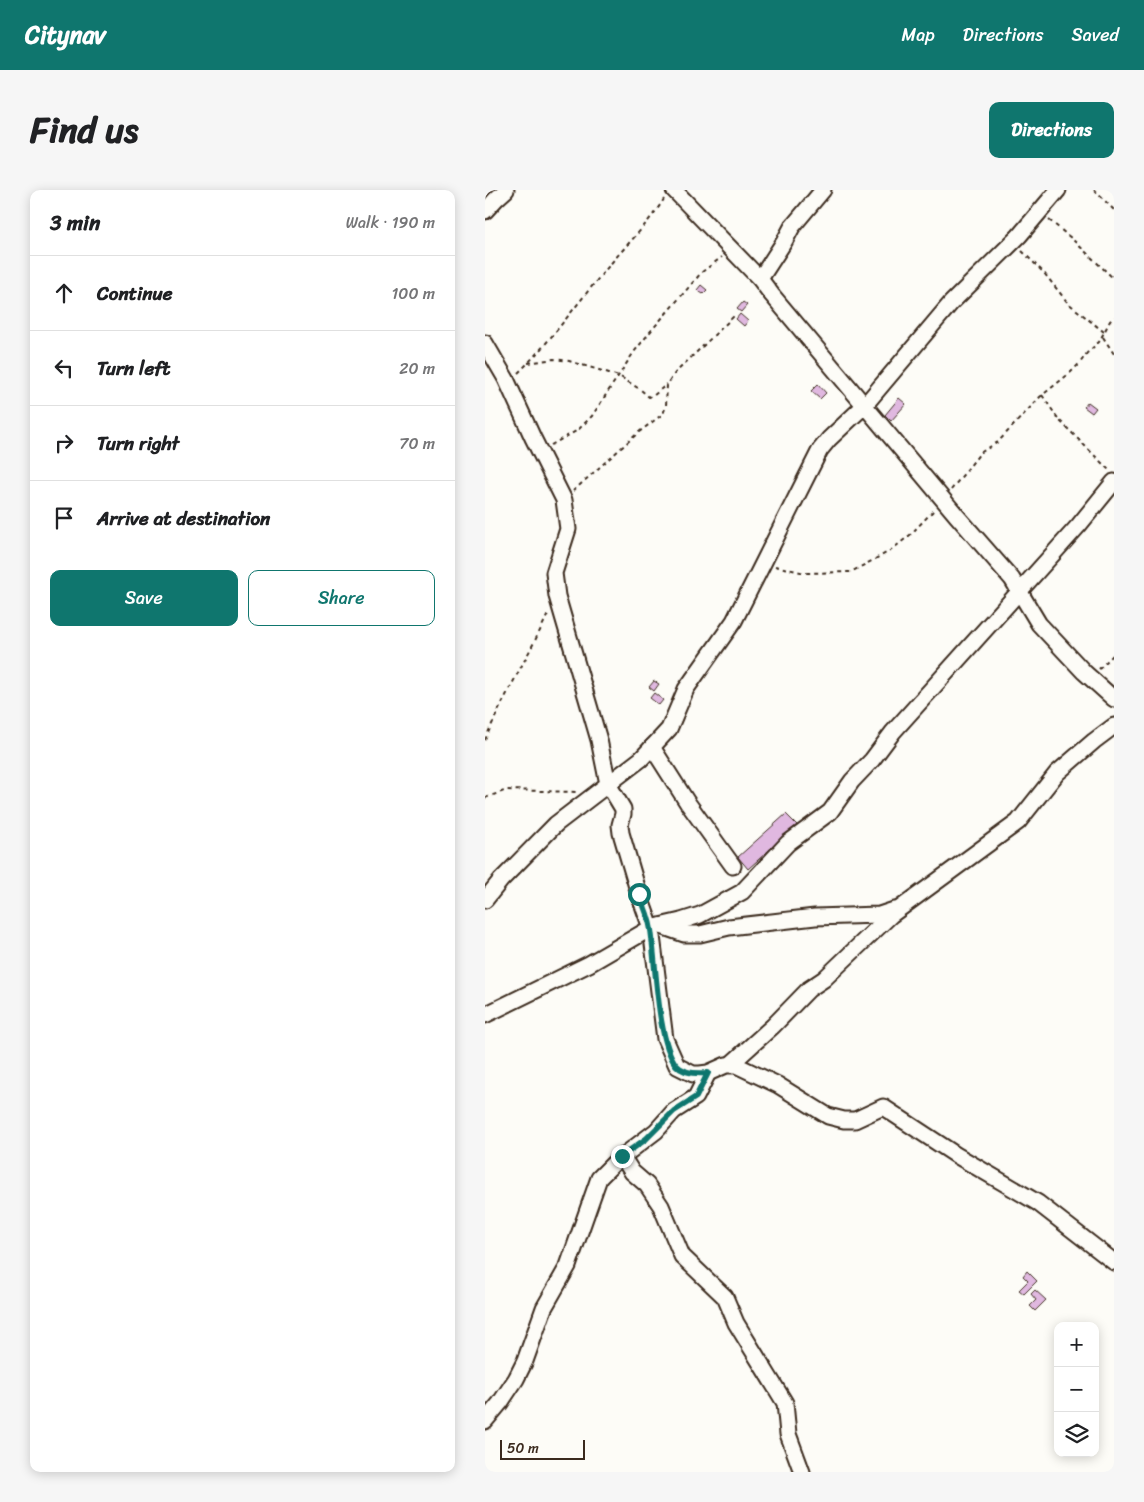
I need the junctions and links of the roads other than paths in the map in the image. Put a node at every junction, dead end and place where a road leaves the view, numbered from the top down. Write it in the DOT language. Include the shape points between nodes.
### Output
graph roads {
  1 [pos="506,190"];
  2 [pos="823,190"];
  3 [pos="1058,190"];
  4 [pos="671,191"];
  5 [pos="485,211"];
  6 [pos="760,279"];
  7 [pos="485,342"];
  8 [pos="865,405"];
  9 [pos="1114,482"];
  10 [pos="1020,590"];
  11 [pos="1114,699"];
  12 [pos="1114,726"];
  13 [pos="652,748"];
  14 [pos="608,784"];
  15 [pos="733,866"];
  16 [pos="485,900"];
  17 [pos="903,907"];
  18 [pos="655,927"];
  19 [pos="485,1015"];
  20 [pos="731,1064"];
  21 [pos="708,1073"];
  22 [pos="622,1156"];
  23 [pos="1114,1262"];
  24 [pos="485,1421"];
  25 [pos="802,1472"];
  1 -- 5 [label="street"];
  2 -- 6 [label="street" via="791,227"];
  3 -- 8 [label="street" via="1013,243 951,303"];
  4 -- 6 [label="street"];
  6 -- 8 [label="street"];
  7 -- 14 [label="street" via="564,500 568,528 554,573 557,596 599,740"];
  8 -- 10 [label="street"];
  8 -- 13 [label="street" via="820,450 734,621 686,689 669,729"];
  9 -- 10 [label="street"];
  10 -- 11 [label="street" via="1039,624"];
  10 -- 18 [label="street" via="893,732 829,812 787,844 742,892 700,915"];
  12 -- 17 [label="street" via="1057,773 1018,822"];
  13 -- 14 [label="street"];
  13 -- 15 [label="street"];
  14 -- 16 [label="street" via="556,824"];
  14 -- 18 [label="street" via="623,809 621,833"];
  17 -- 18 [label="street" via="879,915 815,917 700,934"];
  17 -- 20 [label="street" via="809,989"];
  18 -- 19 [label="street" via="589,964"];
  18 -- 21 [label="street" via="665,1039 677,1066 693,1074"];
  20 -- 21 [label="street"];
  20 -- 23 [label="street" via="778,1085 828,1116 855,1120 880,1107 886,1108 956,1155 1037,1203"];
  21 -- 22 [label="street" via="696,1097 674,1111 646,1139"];
  22 -- 24 [label="street" via="595,1185 568,1266 544,1308 525,1361"];
  22 -- 25 [label="street" via="661,1206 682,1256 725,1297 736,1323 785,1403 788,1434"];
}
